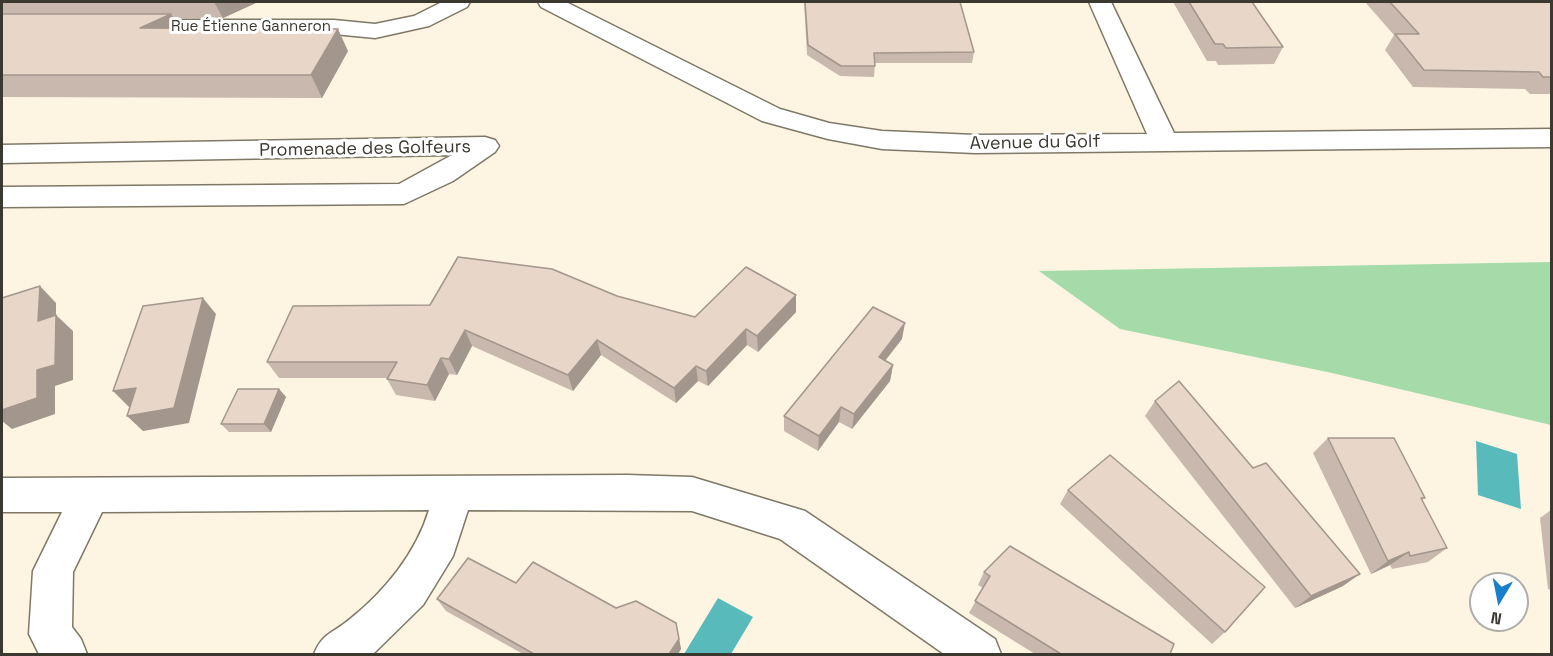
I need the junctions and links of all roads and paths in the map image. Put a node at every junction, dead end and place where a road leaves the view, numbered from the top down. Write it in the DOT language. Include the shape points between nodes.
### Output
graph roads {
  1 [pos="459,2"];
  2 [pos="549,2"];
  3 [pos="1100,2"];
  4 [pos="108,27"];
  5 [pos="1551,138"];
  6 [pos="1164,141"];
  7 [pos="2,154"];
  8 [pos="2,197"];
  9 [pos="453,493"];
  10 [pos="2,495"];
  11 [pos="90,496"];
  12 [pos="66,654"];
  13 [pos="336,654"];
  14 [pos="980,654"];
  1 -- 4 [label="street, Rue Étienne Ganneron" via="421,21 375,31 334,27"];
  2 -- 6 [label="street, Avenue du Golf" via="771,116 828,131 882,140 975,144"];
  3 -- 6 [label="street"];
  5 -- 6 [label="street, Avenue du Golf"];
  7 -- 8 [label="street, Promenade des Golfeurs" via="485,146 404,194"];
  9 -- 11 [label="street"];
  9 -- 13 [label="street" via="439,543 408,591 365,635"];
  9 -- 14 [label="street" via="692,494 791,524"];
  10 -- 11 [label="street"];
  11 -- 12 [label="street" via="53,571 50,634"];
}
